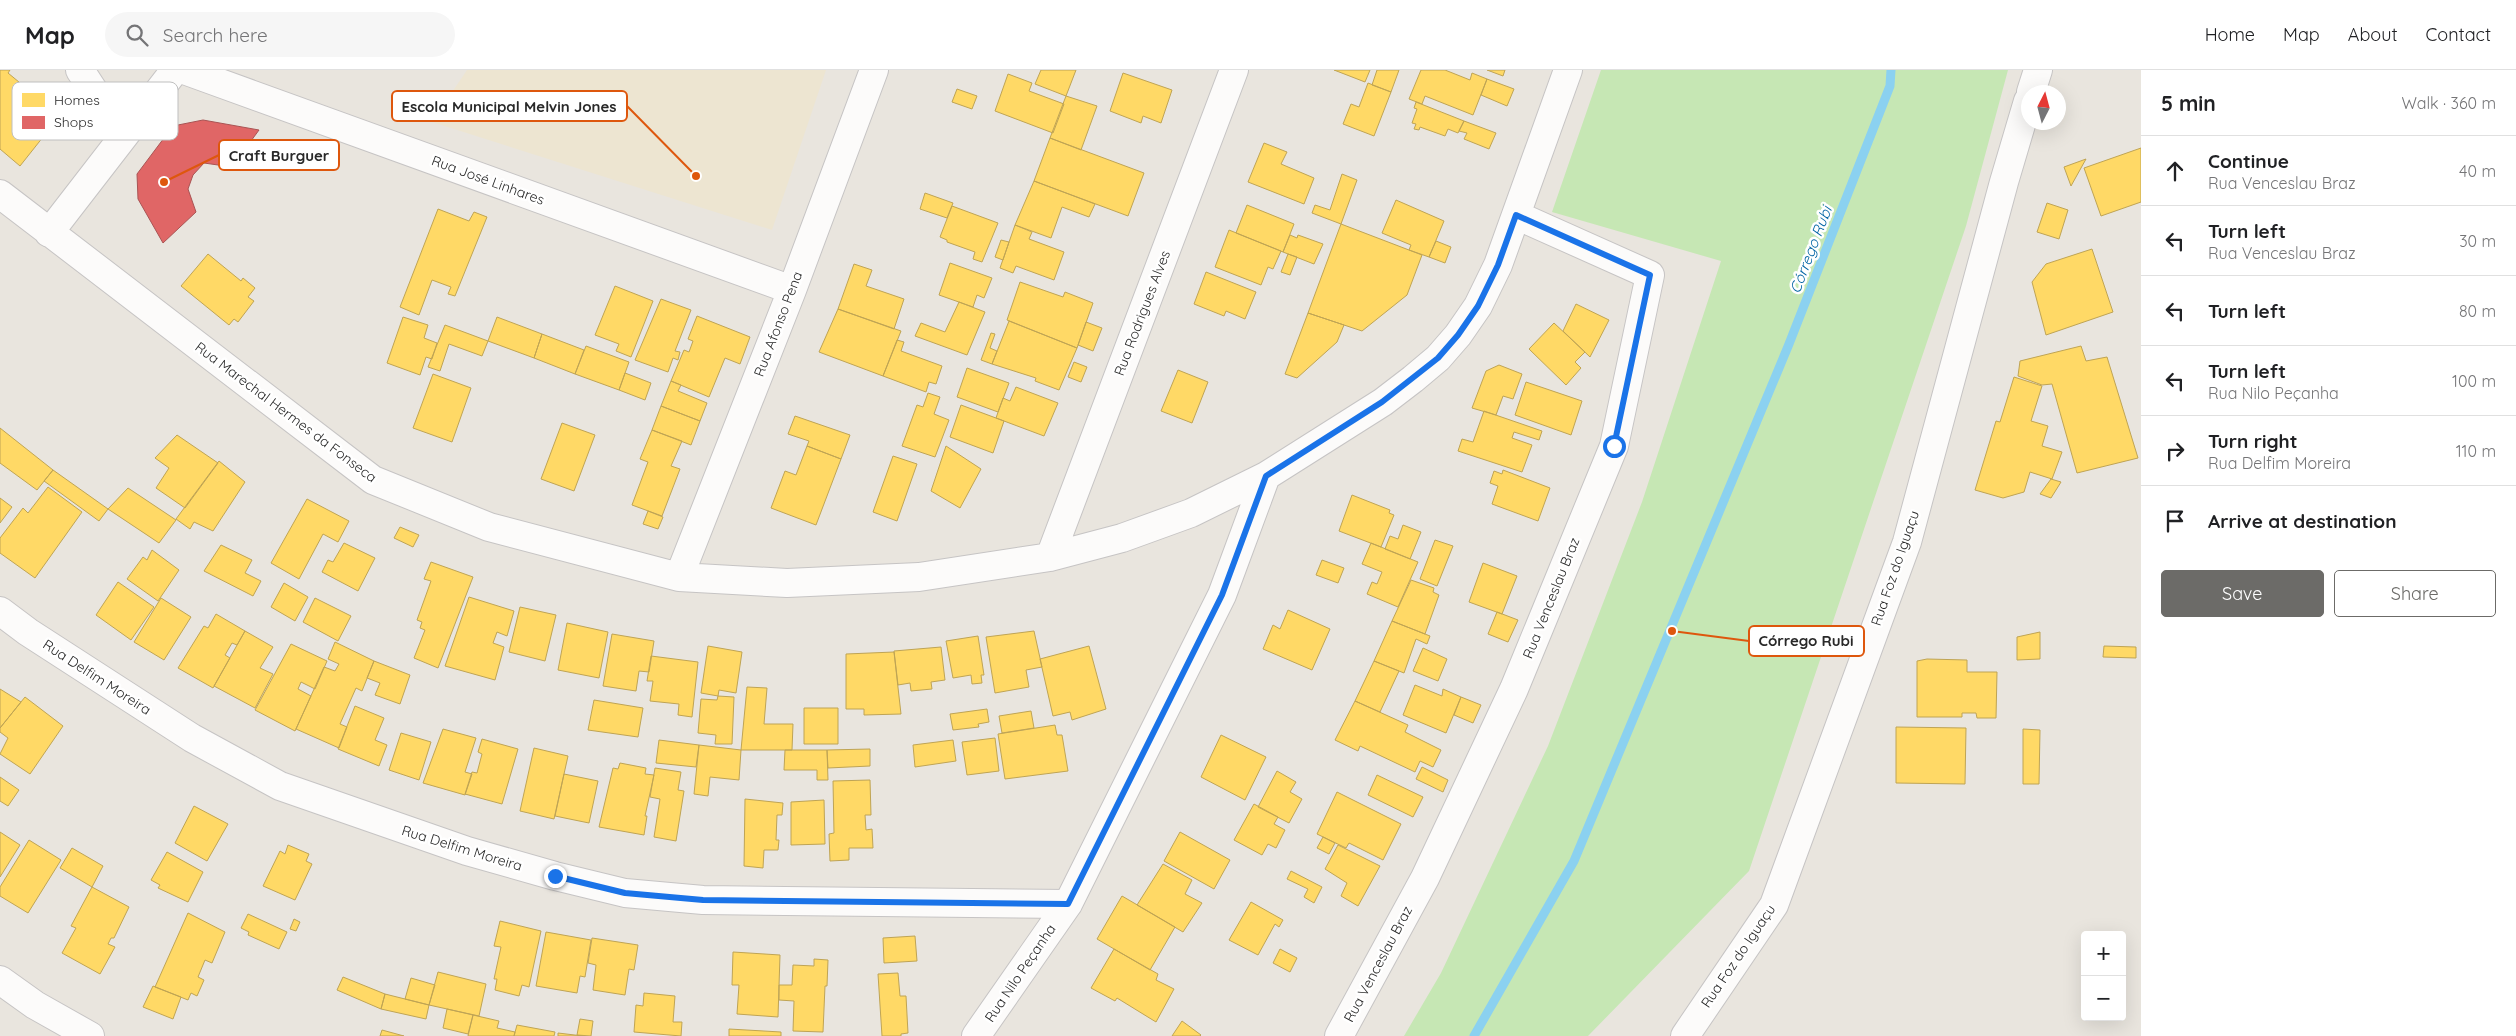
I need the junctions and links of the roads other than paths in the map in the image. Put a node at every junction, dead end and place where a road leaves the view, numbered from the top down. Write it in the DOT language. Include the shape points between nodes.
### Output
graph roads {
  1 [pos="80,70"];
  2 [pos="175,70"];
  3 [pos="184,70"];
  4 [pos="874,70"];
  5 [pos="1234,70"];
  6 [pos="1568,70"];
  7 [pos="2038,70"];
  8 [pos="88,82"];
  9 [pos="166,82"];
  10 [pos="2033,85"];
  11 [pos="2021,125"];
  12 [pos="120,140"];
  13 [pos="0,194"];
  14 [pos="1516,215"];
  15 [pos="49,233"];
  16 [pos="792,290"];
  17 [pos="1266,476"];
  18 [pos="1050,557"];
  19 [pos="679,577"];
  20 [pos="0,611"];
  21 [pos="1068,904"];
  22 [pos="0,980"];
  23 [pos="90,1036"];
  24 [pos="976,1036"];
  25 [pos="1339,1036"];
  26 [pos="1685,1036"];
  1 -- 8 [label="street"];
  2 -- 9 [label="street"];
  3 -- 16 [label="street, Rua José Linhares"];
  4 -- 16 [label="street, Rua Afonso Pena"];
  5 -- 18 [label="street, Rua Rodrigues Alves"];
  6 -- 14 [label="street, Rua Marechal Hermes da Fonseca"];
  7 -- 10 [label="street"];
  11 -- 26 [label="street, Rua Foz do Iguaçu" via="1907,542 1774,905"];
  12 -- 15 [label="street"];
  13 -- 15 [label="street, Rua Marechal Hermes da Fonseca"];
  14 -- 17 [label="street, Rua Marechal Hermes da Fonseca" via="1498,265 1478,306 1438,358 1382,402"];
  14 -- 25 [label="street, Rua Venceslau Braz" via="1650,275 1614,446 1514,689 1425,878"];
  15 -- 19 [label="street, Rua Marechal Hermes da Fonseca" via="372,480 489,527"];
  16 -- 19 [label="street, Rua Afonso Pena"];
  17 -- 18 [label="street, Rua Marechal Hermes da Fonseca" via="1191,514 1122,538"];
  17 -- 21 [label="street, Rua Nilo Peçanha" via="1222,595"];
  18 -- 19 [label="street, Rua Marechal Hermes da Fonseca" via="919,576 786,584"];
  20 -- 21 [label="street, Rua Delfim Moreira" via="192,738 280,786 449,845 555,876 625,893 703,900"];
  21 -- 24 [label="street, Rua Nilo Peçanha"];
  22 -- 23 [label="street" via="35,1005"];
}
